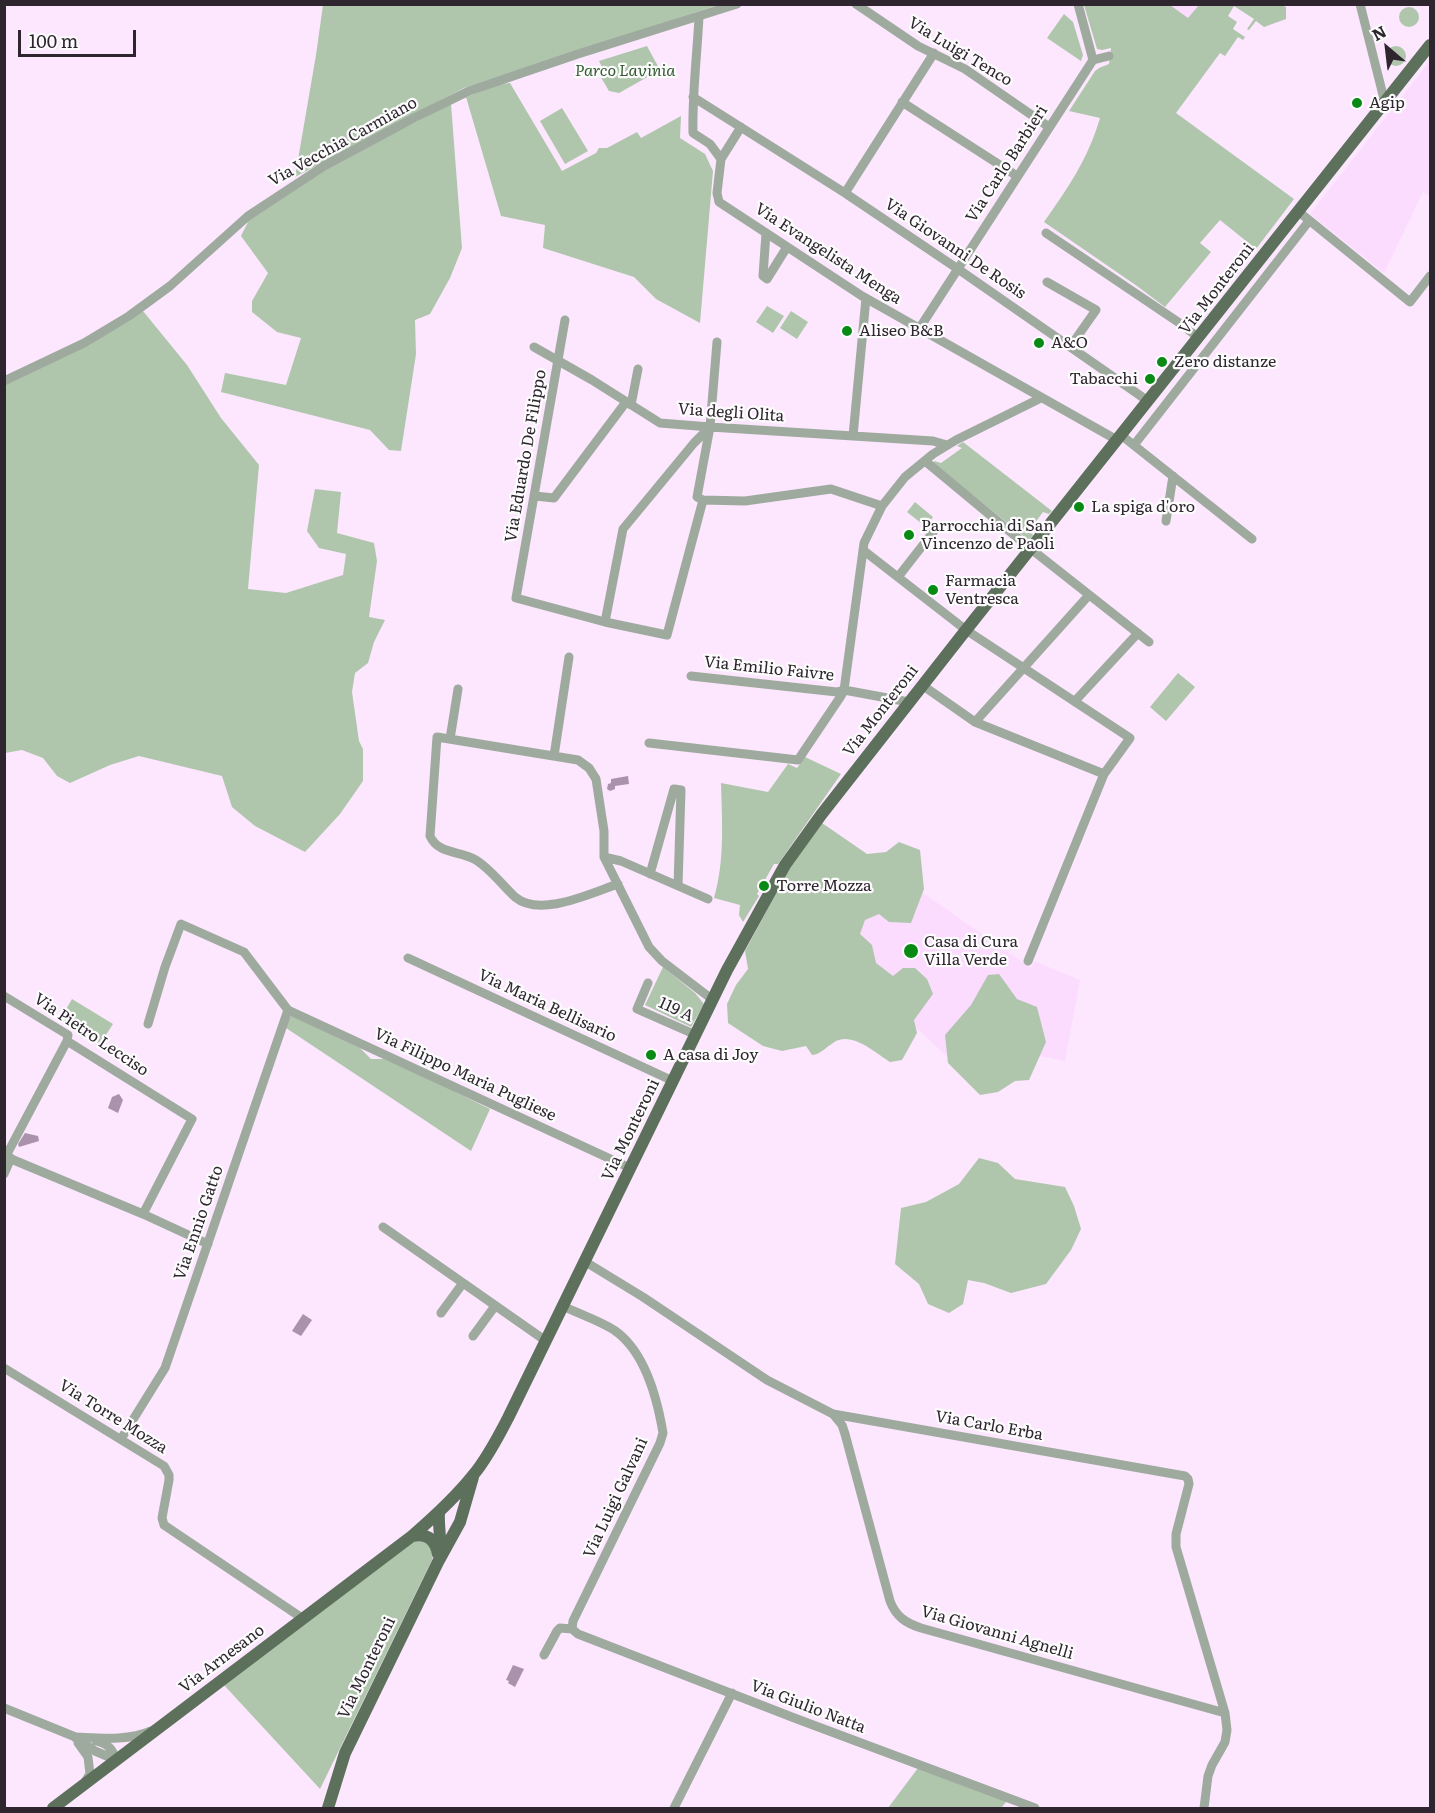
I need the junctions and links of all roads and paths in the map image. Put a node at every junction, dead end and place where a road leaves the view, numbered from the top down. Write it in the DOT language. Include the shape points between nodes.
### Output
graph roads {
  1 [pos="737,4"];
  2 [pos="856,4"];
  3 [pos="1078,4"];
  4 [pos="1360,4"];
  5 [pos="699,17"];
  6 [pos="1431,45"];
  7 [pos="934,53"];
  8 [pos="1109,56"];
  9 [pos="1093,60"];
  10 [pos="693,97"];
  11 [pos="902,102"];
  12 [pos="1385,103"];
  13 [pos="1049,127"];
  14 [pos="741,128"];
  15 [pos="721,159"];
  16 [pos="1017,176"];
  17 [pos="845,193"];
  18 [pos="1299,212"];
  19 [pos="1309,221"];
  20 [pos="766,233"];
  21 [pos="1046,233"];
  22 [pos="787,247"];
  23 [pos="958,269"];
  24 [pos="1431,276"];
  25 [pos="1047,282"];
  26 [pos="866,298"];
  27 [pos="566,320"];
  28 [pos="919,329"];
  29 [pos="1199,338"];
  30 [pos="717,342"];
  31 [pos="534,347"];
  32 [pos="1070,347"];
  33 [pos="558,361"];
  34 [pos="638,369"];
  35 [pos="4,381"];
  36 [pos="1041,398"];
  37 [pos="1148,401"];
  38 [pos="628,403"];
  39 [pos="710,428"];
  40 [pos="853,436"];
  41 [pos="1119,438"];
  42 [pos="947,445"];
  43 [pos="1134,445"];
  44 [pos="925,461"];
  45 [pos="1173,476"];
  46 [pos="535,496"];
  47 [pos="703,500"];
  48 [pos="882,506"];
  49 [pos="1166,522"];
  50 [pos="937,527"];
  51 [pos="1252,539"];
  52 [pos="1031,549"];
  53 [pos="863,550"];
  54 [pos="898,577"];
  55 [pos="1089,595"];
  56 [pos="605,622"];
  57 [pos="966,630"];
  58 [pos="1137,633"];
  59 [pos="1149,642"];
  60 [pos="569,657"];
  61 [pos="1024,668"];
  62 [pos="691,676"];
  63 [pos="922,685"];
  64 [pos="458,689"];
  65 [pos="843,690"];
  66 [pos="1075,701"];
  67 [pos="909,702"];
  68 [pos="975,722"];
  69 [pos="450,739"];
  70 [pos="649,743"];
  71 [pos="554,756"];
  72 [pos="1104,774"];
  73 [pos="604,857"];
  74 [pos="650,874"];
  75 [pos="618,884"];
  76 [pos="678,886"];
  77 [pos="708,899"];
  78 [pos="408,958"];
  79 [pos="1028,961"];
  80 [pos="648,983"];
  81 [pos="4,996"];
  82 [pos="713,1000"];
  83 [pos="288,1010"];
  84 [pos="148,1024"];
  85 [pos="696,1035"];
  86 [pos="67,1041"];
  87 [pos="673,1081"];
  88 [pos="7,1157"];
  89 [pos="630,1168"];
  90 [pos="4,1174"];
  91 [pos="143,1214"];
  92 [pos="383,1227"];
  93 [pos="207,1244"];
  94 [pos="584,1261"];
  95 [pos="463,1283"];
  96 [pos="495,1306"];
  97 [pos="563,1306"];
  98 [pos="441,1313"];
  99 [pos="473,1336"];
  100 [pos="546,1341"];
  101 [pos="4,1368"];
  102 [pos="833,1414"];
  103 [pos="121,1439"];
  104 [pos="475,1473"];
  105 [pos="439,1513"];
  106 [pos="454,1534"];
  107 [pos="412,1536"];
  108 [pos="438,1558"];
  109 [pos="302,1618"];
  110 [pos="572,1629"];
  111 [pos="544,1654"];
  112 [pos="732,1693"];
  113 [pos="4,1708"];
  114 [pos="1225,1713"];
  115 [pos="159,1728"];
  116 [pos="73,1737"];
  117 [pos="116,1760"];
  118 [pos="82,1786"];
  119 [pos="332,1791"];
  120 [pos="53,1809"];
  121 [pos="328,1809"];
  122 [pos="333,1809"];
  123 [pos="674,1809"];
  124 [pos="1035,1809"];
  125 [pos="1204,1809"];
  1 -- 5 [label="street, Via Vecchia Carmiano"];
  2 -- 7 [label="street, Via Luigi Tenco"];
  3 -- 9 [label="street"];
  4 -- 12 [label="street"];
  5 -- 10 [label="street"];
  5 -- 35 [label="street, Via Vecchia Carmiano" via="469,91 332,162 248,216 170,286 129,316 84,343"];
  6 -- 12 [label="main road, Via Monteroni"];
  7 -- 11 [label="street"];
  7 -- 13 [label="street, Via Luigi Tenco" via="965,69"];
  8 -- 9 [label="street"];
  9 -- 13 [label="street, Via Carlo Barbieri"];
  10 -- 14 [label="street, Via Giovanni De Rosis"];
  10 -- 15 [label="street" via="693,134 710,144"];
  11 -- 16 [label="street"];
  11 -- 17 [label="street"];
  12 -- 18 [label="main road, Via Monteroni"];
  13 -- 16 [label="street, Via Carlo Barbieri"];
  14 -- 15 [label="street"];
  14 -- 17 [label="street, Via Giovanni De Rosis"];
  15 -- 20 [label="street, Via Evangelista Menga" via="719,202"];
  16 -- 23 [label="street, Via Carlo Barbieri"];
  17 -- 23 [label="street, Via Giovanni De Rosis"];
  18 -- 19 [label="street"];
  18 -- 29 [label="main road, Via Monteroni"];
  19 -- 24 [label="street" via="1410,302"];
  19 -- 43 [label="street, Via Monteroni"];
  20 -- 22 [label="street, Via Evangelista Menga"];
  20 -- 22 [label="street" via="763,276 767,279"];
  21 -- 29 [label="street"];
  22 -- 26 [label="street, Via Evangelista Menga"];
  23 -- 28 [label="street, Via Carlo Barbieri"];
  23 -- 32 [label="street, Via Giovanni De Rosis"];
  25 -- 32 [label="street" via="1096,310"];
  26 -- 28 [label="street, Via Evangelista Menga"];
  26 -- 40 [label="street"];
  27 -- 33 [label="street, Via Eduardo De Filippo"];
  28 -- 36 [label="street, Via Evangelista Menga"];
  29 -- 37 [label="main road, Via Monteroni"];
  30 -- 39 [label="street"];
  31 -- 33 [label="street, Via degli Olita"];
  32 -- 37 [label="street, Via Giovanni De Rosis"];
  33 -- 38 [label="street, Via degli Olita"];
  33 -- 46 [label="street, Via Eduardo De Filippo"];
  34 -- 38 [label="street"];
  36 -- 41 [label="street, Via Evangelista Menga"];
  36 -- 42 [label="street"];
  37 -- 41 [label="main road, Via Monteroni"];
  38 -- 39 [label="street, Via degli Olita" via="660,423"];
  38 -- 46 [label="street" via="554,498"];
  39 -- 40 [label="street, Via degli Olita"];
  39 -- 47 [label="street" via="697,497"];
  39 -- 56 [label="street" via="623,529"];
  40 -- 42 [label="street, Via degli Olita"];
  41 -- 43 [label="street, Via Evangelista Menga"];
  41 -- 52 [label="main road, Via Monteroni"];
  42 -- 44 [label="street"];
  43 -- 45 [label="street, Via Evangelista Menga"];
  44 -- 48 [label="street" via="905,477"];
  44 -- 52 [label="street"];
  45 -- 49 [label="street"];
  45 -- 51 [label="street, Via Evangelista Menga"];
  46 -- 56 [label="street, Via Eduardo De Filippo" via="516,598"];
  47 -- 48 [label="street" via="745,501 831,489"];
  47 -- 56 [label="street" via="667,635"];
  48 -- 53 [label="street"];
  50 -- 54 [label="street"];
  52 -- 55 [label="street"];
  52 -- 57 [label="main road, Via Monteroni"];
  53 -- 54 [label="street"];
  53 -- 65 [label="street"];
  54 -- 57 [label="street"];
  55 -- 58 [label="street"];
  55 -- 61 [label="street"];
  57 -- 61 [label="street"];
  57 -- 63 [label="main road, Via Monteroni"];
  58 -- 59 [label="street"];
  58 -- 66 [label="street"];
  60 -- 71 [label="street"];
  61 -- 66 [label="street"];
  61 -- 68 [label="street"];
  62 -- 65 [label="street, Via Emilio Faivre"];
  63 -- 67 [label="main road, Via Monteroni"];
  63 -- 68 [label="street"];
  64 -- 69 [label="street"];
  65 -- 67 [label="street, Via Emilio Faivre"];
  65 -- 70 [label="street" via="798,760"];
  66 -- 72 [label="street" via="1130,738"];
  67 -- 82 [label="main road, Via Monteroni" via="785,865"];
  68 -- 72 [label="street"];
  69 -- 71 [label="street"];
  69 -- 75 [label="street" via="437,737 432,843 474,859 518,899 530,904 544,906"];
  71 -- 73 [label="street" via="578,760 596,779"];
  72 -- 79 [label="street"];
  73 -- 74 [label="street"];
  73 -- 75 [label="street"];
  74 -- 76 [label="street"];
  74 -- 76 [label="street" via="674,789 681,790"];
  75 -- 82 [label="street" via="649,946 662,961"];
  76 -- 77 [label="street"];
  78 -- 87 [label="street, Via Maria Bellisario"];
  80 -- 85 [label="street, 119 A" via="637,1008"];
  81 -- 86 [label="street, Via Pietro Lecciso" via="68,1035"];
  82 -- 85 [label="main road, Via Monteroni"];
  83 -- 84 [label="street" via="244,952 182,924"];
  83 -- 89 [label="street, Via Filippo Maria Pugliese"];
  83 -- 93 [label="street, Via Ennio Gatto"];
  85 -- 87 [label="main road, Via Monteroni"];
  86 -- 88 [label="street"];
  86 -- 91 [label="street, Via Pietro Lecciso" via="192,1119"];
  87 -- 89 [label="main road, Via Monteroni"];
  88 -- 90 [label="street"];
  88 -- 91 [label="street"];
  89 -- 94 [label="main road, Via Monteroni"];
  91 -- 93 [label="street"];
  92 -- 95 [label="street"];
  93 -- 103 [label="street, Via Ennio Gatto" via="165,1368"];
  94 -- 97 [label="main road, Via Monteroni"];
  94 -- 102 [label="street, Via Carlo Erba" via="767,1380"];
  95 -- 96 [label="street"];
  95 -- 98 [label="street"];
  96 -- 99 [label="street"];
  96 -- 100 [label="street"];
  97 -- 100 [label="main road, Via Monteroni"];
  97 -- 110 [label="street, Via Luigi Galvani" via="614,1330 632,1348 645,1371 663,1433"];
  100 -- 104 [label="main road, Via Monteroni"];
  101 -- 103 [label="street, Via Torre Mozza"];
  102 -- 114 [label="street, Via Giovanni Agnelli" via="845,1434 892,1608 901,1619 921,1628"];
  102 -- 114 [label="street, Via Carlo Erba" via="1185,1476 1189,1484 1176,1547"];
  103 -- 109 [label="street, Via Torre Mozza" via="167,1471 164,1525"];
  104 -- 105 [label="main road, Via Monteroni"];
  104 -- 106 [label="main road, Via Monteroni"];
  105 -- 106 [label="main road" via="450,1519"];
  105 -- 107 [label="main road, Via Monteroni"];
  105 -- 108 [label="main road, Via Monteroni"];
  106 -- 108 [label="main road, Via Monteroni"];
  107 -- 108 [label="main road" via="433,1540"];
  107 -- 109 [label="main road, Via Arnesano"];
  108 -- 119 [label="main road, Via Monteroni" via="345,1753"];
  109 -- 115 [label="main road, Via Arnesano"];
  110 -- 111 [label="street" via="560,1628"];
  110 -- 112 [label="street, Via Giulio Natta"];
  112 -- 123 [label="street"];
  112 -- 124 [label="street, Via Giulio Natta"];
  113 -- 116 [label="street"];
  114 -- 125 [label="street" via="1225,1742 1208,1776"];
  115 -- 116 [label="street" via="124,1737"];
  115 -- 117 [label="main road, Via Arnesano"];
  116 -- 117 [label="street"];
  116 -- 118 [label="street" via="88,1757 90,1774"];
  117 -- 118 [label="main road, Via Arnesano"];
  118 -- 120 [label="main road, Via Arnesano"];
  119 -- 121 [label="main road, Via Monteroni"];
  119 -- 122 [label="main road, Via Monteroni"];
}
